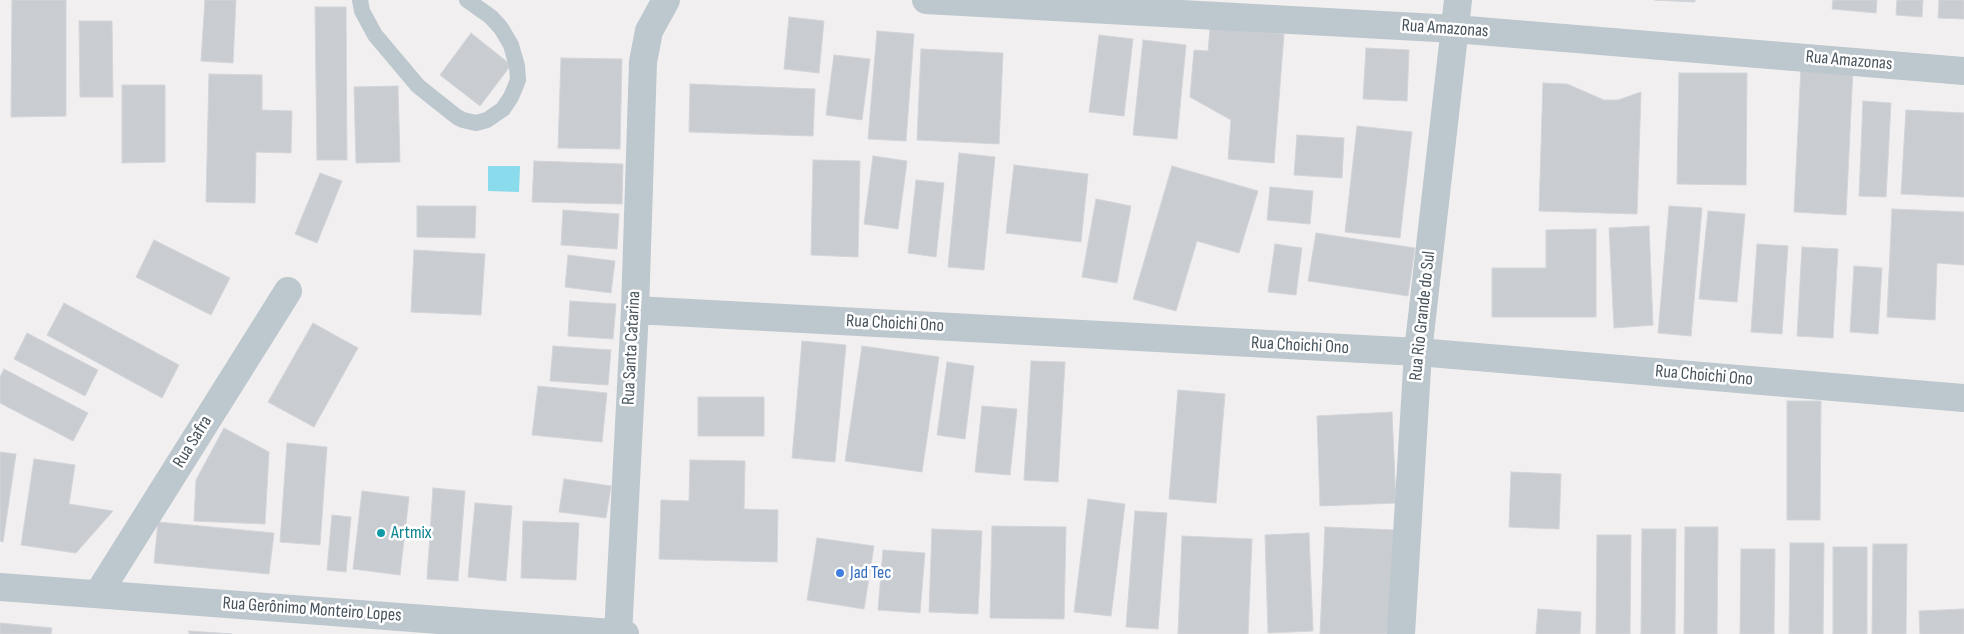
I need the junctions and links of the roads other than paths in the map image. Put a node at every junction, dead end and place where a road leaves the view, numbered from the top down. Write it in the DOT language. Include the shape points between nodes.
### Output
graph roads {
  1 [pos="360,0"];
  2 [pos="466,0"];
  3 [pos="666,0"];
  4 [pos="926,0"];
  5 [pos="1458,0"];
  6 [pos="1455,29"];
  7 [pos="1964,70"];
  8 [pos="288,291"];
  9 [pos="634,310"];
  10 [pos="1418,352"];
  11 [pos="1964,398"];
  12 [pos="0,587"];
  13 [pos="98,594"];
  14 [pos="618,634"];
  15 [pos="625,634"];
  16 [pos="1401,634"];
  1 -- 2 [label="lane" via="375,35 418,86 457,117 476,123 503,109 518,80 517,66 511,45 501,28"];
  3 -- 9 [label="street, Rua Santa Catarina" via="649,31 643,62"];
  4 -- 6 [label="street, Rua Amazonas"];
  5 -- 6 [label="street, Rua Rio Grande do Sul"];
  6 -- 7 [label="street, Rua Amazonas"];
  6 -- 10 [label="street, Rua Rio Grande do Sul"];
  8 -- 13 [label="street, Rua Safra"];
  9 -- 10 [label="street, Rua Choichi Ono"];
  9 -- 14 [label="street, Rua Santa Catarina"];
  10 -- 11 [label="street, Rua Choichi Ono"];
  10 -- 16 [label="street, Rua Rio Grande do Sul"];
  12 -- 13 [label="street, Rua Gerônimo Monteiro Lopes"];
  13 -- 14 [label="street, Rua Gerônimo Monteiro Lopes"];
  14 -- 15 [label="street, Rua Gerônimo Monteiro Lopes"];
}
